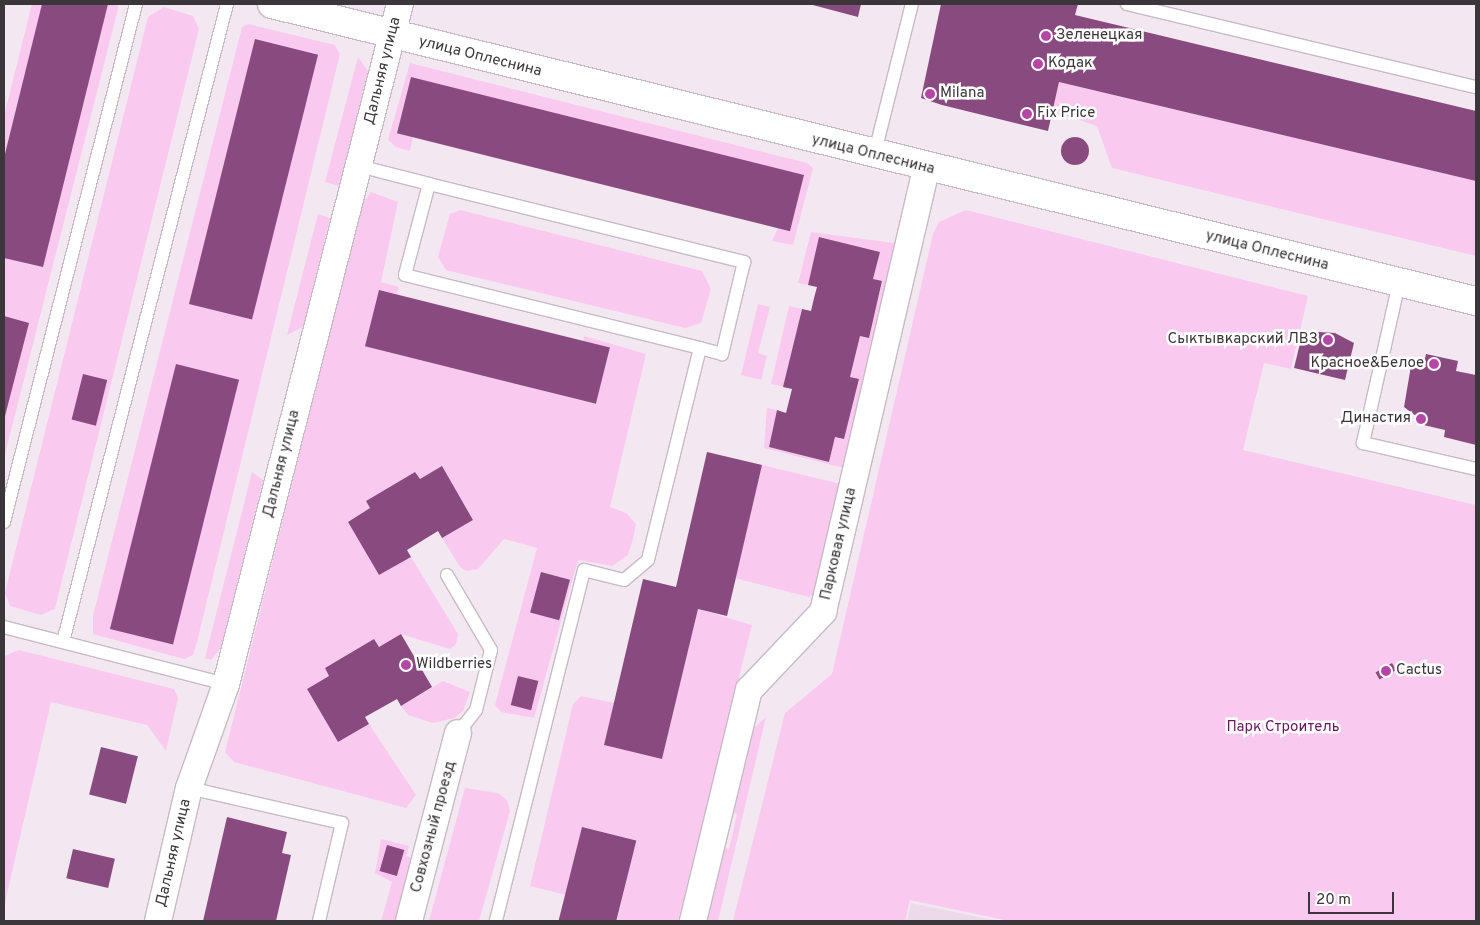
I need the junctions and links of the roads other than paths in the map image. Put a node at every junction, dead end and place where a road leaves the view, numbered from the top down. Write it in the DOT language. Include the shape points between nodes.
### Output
graph roads {
  1 [pos="136,4"];
  2 [pos="226,4"];
  3 [pos="272,4"];
  4 [pos="400,4"];
  5 [pos="912,4"];
  6 [pos="1127,4"];
  7 [pos="1172,9"];
  8 [pos="392,35"];
  9 [pos="1476,86"];
  10 [pos="874,156"];
  11 [pos="358,166"];
  12 [pos="926,168"];
  13 [pos="428,184"];
  14 [pos="1399,283"];
  15 [pos="1476,301"];
  16 [pos="700,348"];
  17 [pos="1476,469"];
  18 [pos="4,522"];
  19 [pos="447,575"];
  20 [pos="4,627"];
  21 [pos="63,642"];
  22 [pos="226,684"];
  23 [pos="458,733"];
  24 [pos="189,788"];
  25 [pos="158,921"];
  26 [pos="320,921"];
  27 [pos="409,921"];
  28 [pos="496,921"];
  29 [pos="693,921"];
  1 -- 18 [label="lane"];
  2 -- 21 [label="lane"];
  3 -- 8 [label="street, улица Оплеснина"];
  4 -- 8 [label="street, Дальняя улица"];
  5 -- 10 [label="lane"];
  6 -- 7 [label="lane"];
  7 -- 9 [label="lane"];
  8 -- 10 [label="street, улица Оплеснина"];
  8 -- 11 [label="street, Дальняя улица"];
  10 -- 12 [label="street, улица Оплеснина"];
  11 -- 13 [label="lane"];
  11 -- 22 [label="street, Дальняя улица"];
  12 -- 14 [label="street, улица Оплеснина"];
  12 -- 29 [label="street, Парковая улица" via="824,612 749,690"];
  13 -- 16 [label="lane" via="406,274"];
  13 -- 16 [label="lane" via="744,262 722,354"];
  14 -- 15 [label="street, улица Оплеснина"];
  14 -- 17 [label="lane" via="1363,443"];
  16 -- 28 [label="lane" via="648,560 624,580 584,570"];
  19 -- 23 [label="lane" via="491,650 476,710"];
  20 -- 21 [label="lane"];
  21 -- 22 [label="lane"];
  22 -- 24 [label="street, Дальняя улица"];
  23 -- 27 [label="street, Совхозный проезд"];
  24 -- 25 [label="street, Дальняя улица"];
  24 -- 26 [label="lane" via="342,823"];
}
